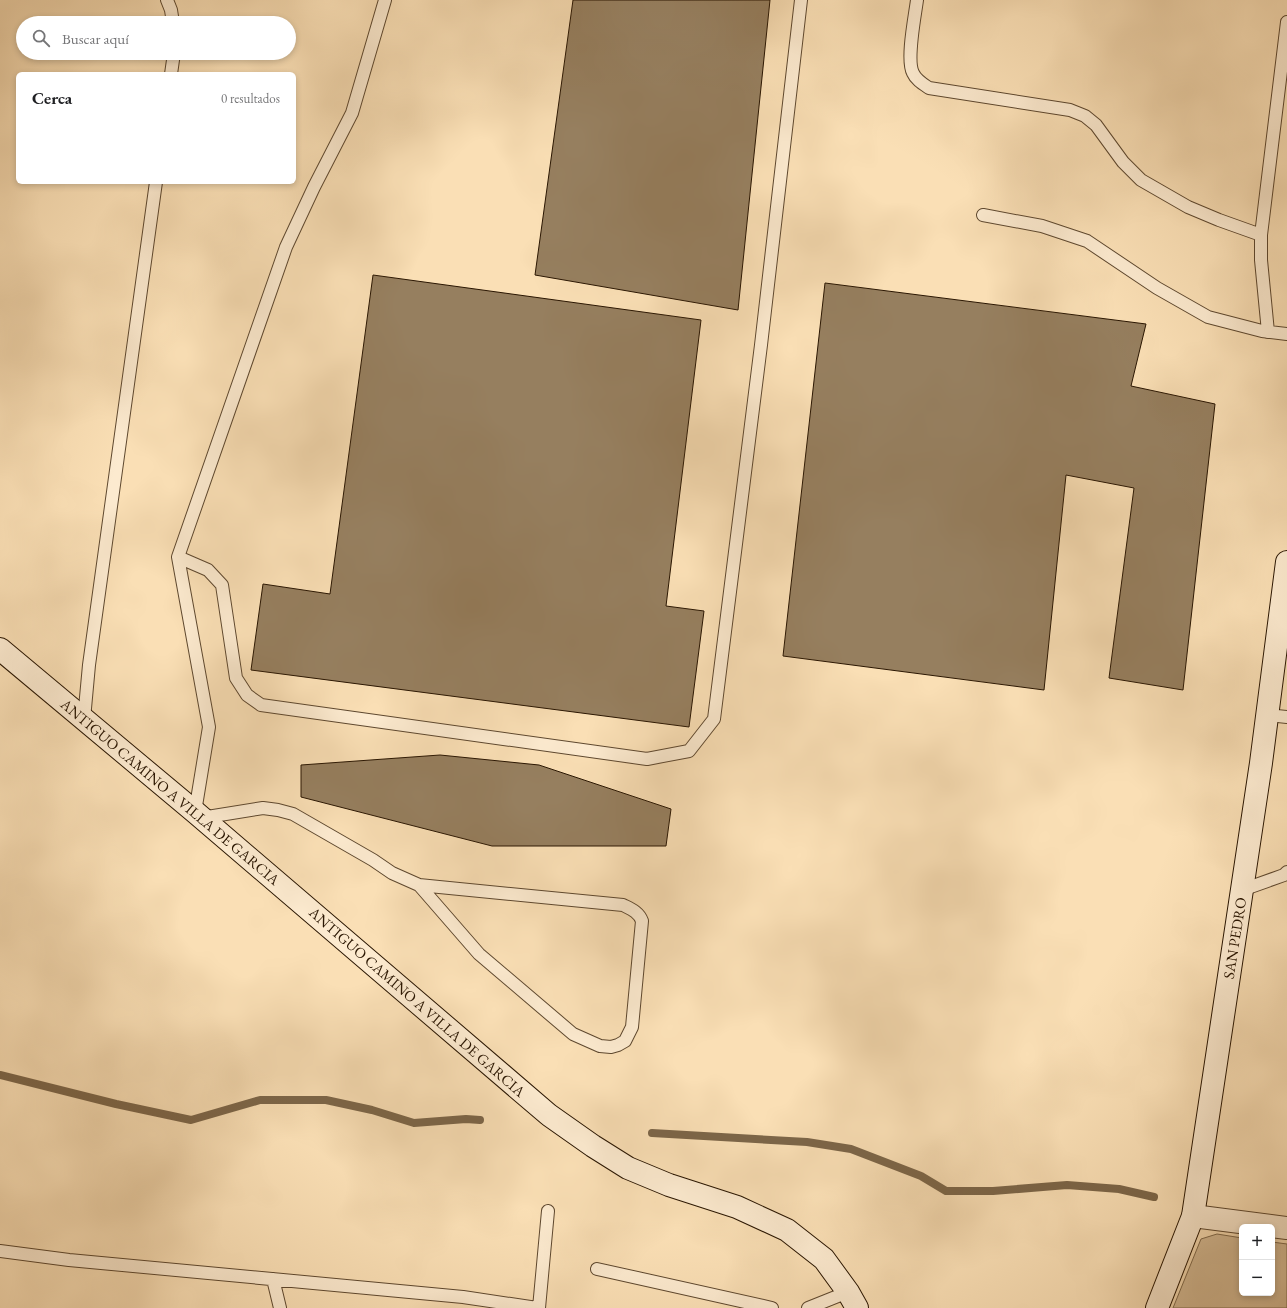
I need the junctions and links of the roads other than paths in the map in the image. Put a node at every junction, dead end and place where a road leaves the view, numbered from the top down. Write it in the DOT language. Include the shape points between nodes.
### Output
graph roads {
  1 [pos="167,0"];
  2 [pos="385,0"];
  3 [pos="801,0"];
  4 [pos="917,0"];
  5 [pos="172,16"];
  6 [pos="1287,22"];
  7 [pos="173,60"];
  8 [pos="171,72"];
  9 [pos="156,184"];
  10 [pos="983,215"];
  11 [pos="1262,235"];
  12 [pos="1268,332"];
  13 [pos="1287,334"];
  14 [pos="178,557"];
  15 [pos="1287,562"];
  16 [pos="1286,584"];
  17 [pos="0,649"];
  18 [pos="1277,716"];
  19 [pos="84,719"];
  20 [pos="198,815"];
  21 [pos="1287,872"];
  22 [pos="419,885"];
  23 [pos="1242,890"];
  24 [pos="548,1211"];
  25 [pos="1193,1216"];
  26 [pos="1287,1228"];
  27 [pos="0,1251"];
  28 [pos="597,1269"];
  29 [pos="273,1279"];
  30 [pos="852,1300"];
  31 [pos="280,1308"];
  32 [pos="538,1308"];
  33 [pos="772,1308"];
  34 [pos="808,1308"];
  35 [pos="1157,1308"];
  1 -- 5 [label="lane"];
  2 -- 14 [label="lane" via="352,113 286,247"];
  3 -- 14 [label="lane" via="714,719 689,750 647,759 261,705 247,695 236,678 222,585 208,570"];
  4 -- 11 [label="lane" via="910,60 912,72 917,80 929,88 1070,110 1085,116 1141,180 1188,207"];
  6 -- 11 [label="lane"];
  7 -- 8 [label="lane"];
  9 -- 19 [label="lane" via="89,665"];
  10 -- 12 [label="lane" via="1042,226 1087,241 1157,288 1208,317"];
  11 -- 12 [label="lane" via="1261,260"];
  12 -- 13 [label="lane"];
  14 -- 20 [label="lane" via="209,727"];
  15 -- 16 [label="street, SAN PEDRO"];
  16 -- 18 [label="street, SAN PEDRO"];
  17 -- 19 [label="street, ANTIGUO CAMINO A VILLA DE GARCIA"];
  18 -- 23 [label="street, SAN PEDRO"];
  19 -- 20 [label="street, ANTIGUO CAMINO A VILLA DE GARCIA"];
  20 -- 22 [label="lane" via="264,808 292,814 392,873"];
  20 -- 30 [label="street, ANTIGUO CAMINO A VILLA DE GARCIA" via="549,1115 628,1168 669,1185 738,1207 787,1230 824,1259"];
  21 -- 23 [label="lane"];
  22 -- 22 [label="lane" via="622,905 636,912 642,921 632,1027 625,1041 611,1047 600,1046 573,1034 479,954"];
  23 -- 25 [label="street, SAN PEDRO"];
  24 -- 32 [label="lane"];
  25 -- 26 [label="street"];
  25 -- 35 [label="street, SAN PEDRO"];
  27 -- 29 [label="lane"];
  28 -- 33 [label="lane"];
  29 -- 31 [label="lane"];
  29 -- 32 [label="lane" via="463,1297"];
  30 -- 34 [label="lane"];
}
